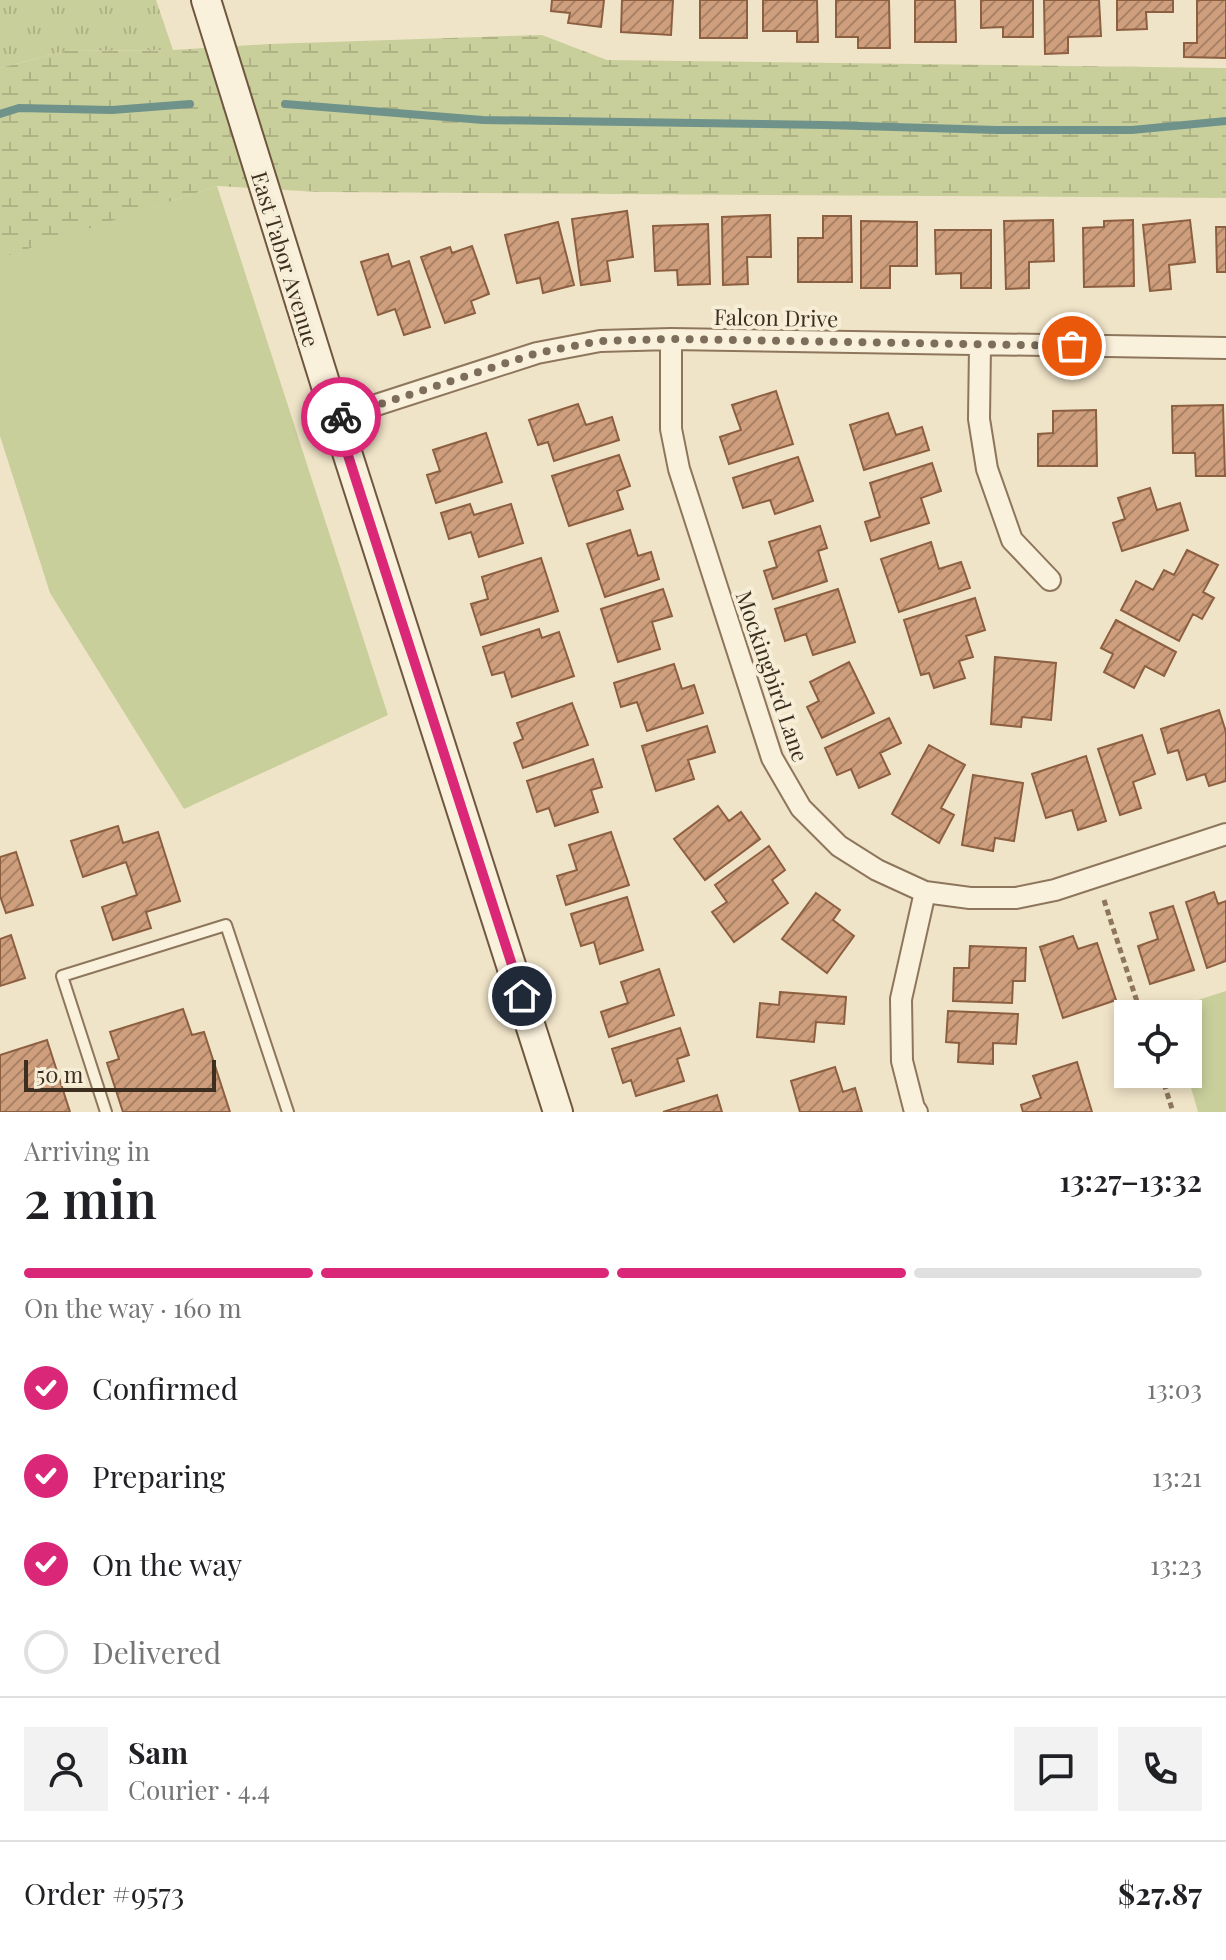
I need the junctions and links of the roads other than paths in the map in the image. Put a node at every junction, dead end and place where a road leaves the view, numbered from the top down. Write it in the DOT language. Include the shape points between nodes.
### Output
graph roads {
  1 [pos="206,0"];
  2 [pos="671,339"];
  3 [pos="980,345"];
  4 [pos="1226,348"];
  5 [pos="336,418"];
  6 [pos="1050,580"];
  7 [pos="1226,834"];
  8 [pos="925,892"];
  9 [pos="106,1112"];
  10 [pos="288,1112"];
  11 [pos="558,1112"];
  12 [pos="917,1112"];
  1 -- 5 [label="main road, East Tabor Avenue"];
  2 -- 3 [label="street, Falcon Drive"];
  2 -- 5 [label="street, Falcon Drive" via="600,341 537,353"];
  2 -- 8 [label="street, Mockingbird Lane" via="671,429 679,469 772,758 801,808 839,846"];
  3 -- 4 [label="street, Falcon Drive"];
  3 -- 6 [label="street" via="979,419 987,469 1012,540"];
  5 -- 11 [label="main road, East Tabor Avenue"];
  7 -- 8 [label="street, Mockingbird Lane" via="1016,898"];
  8 -- 12 [label="street" via="901,999 902,1061"];
  9 -- 10 [label="lane" via="62,976 226,925"];
}
